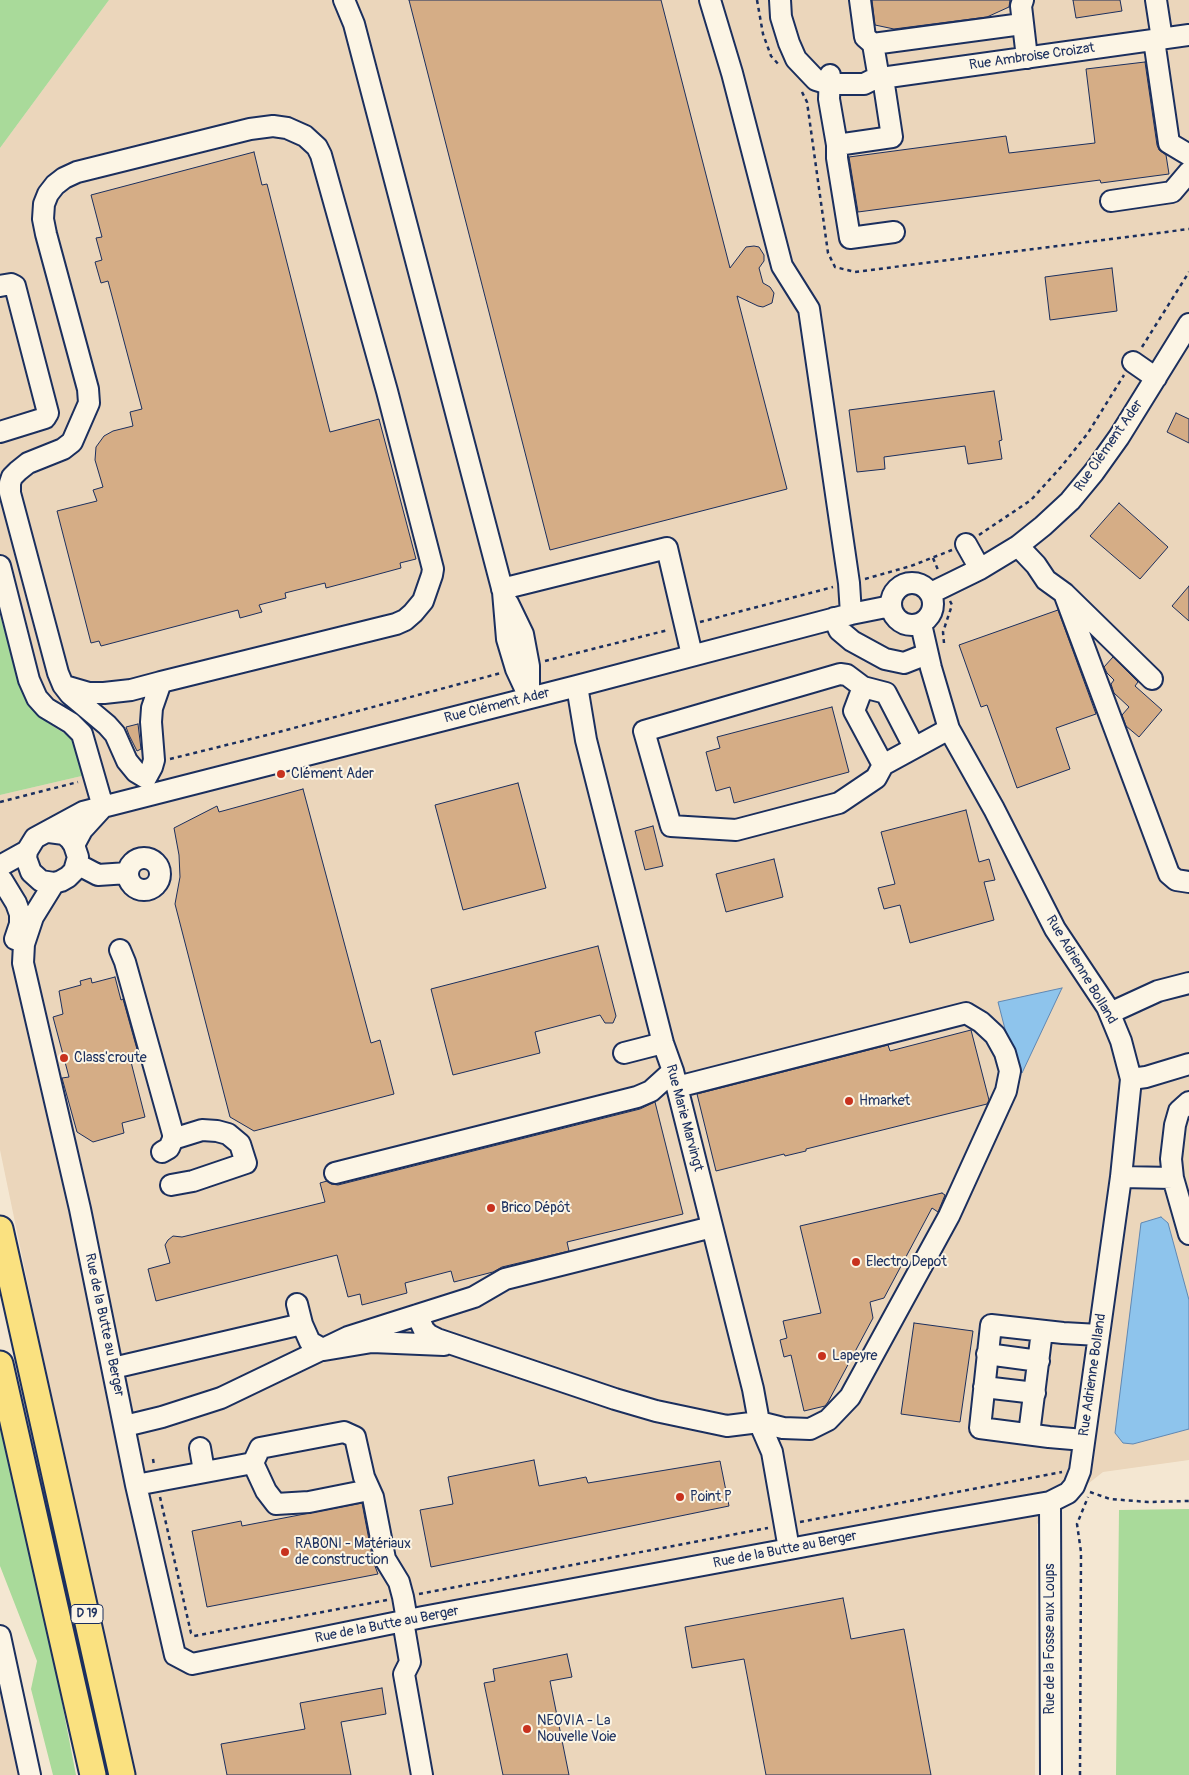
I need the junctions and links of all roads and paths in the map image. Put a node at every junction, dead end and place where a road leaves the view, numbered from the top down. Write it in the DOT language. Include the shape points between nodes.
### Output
graph roads {
  1 [pos="344,0"];
  2 [pos="710,0"];
  3 [pos="780,0"];
  4 [pos="789,0"];
  5 [pos="860,0"];
  6 [pos="1023,0"];
  7 [pos="1156,0"];
  8 [pos="1022,24"];
  9 [pos="1189,35"];
  10 [pos="1158,39"];
  11 [pos="873,44"];
  12 [pos="1027,58"];
  13 [pos="830,79"];
  14 [pos="879,79"];
  15 [pos="800,87"];
  16 [pos="837,145"];
  17 [pos="1189,155"];
  18 [pos="1189,172"];
  19 [pos="1110,200"];
  20 [pos="1189,229"];
  21 [pos="894,232"];
  22 [pos="1189,272"];
  23 [pos="0,286"];
  24 [pos="1189,324"];
  25 [pos="1133,362"];
  26 [pos="1156,378"];
  27 [pos="0,432"];
  28 [pos="966,544"];
  29 [pos="1018,546"];
  30 [pos="932,558"];
  31 [pos="0,566"];
  32 [pos="980,569"];
  33 [pos="849,583"];
  34 [pos="503,590"];
  35 [pos="938,590"];
  36 [pos="1064,594"];
  37 [pos="891,606"];
  38 [pos="842,616"];
  39 [pos="921,624"];
  40 [pos="684,626"];
  41 [pos="936,652"];
  42 [pos="692,655"];
  43 [pos="522,667"];
  44 [pos="1152,679"];
  45 [pos="161,682"];
  46 [pos="63,685"];
  47 [pos="577,686"];
  48 [pos="863,687"];
  49 [pos="529,698"];
  50 [pos="949,729"];
  51 [pos="914,747"];
  52 [pos="883,765"];
  53 [pos="94,778"];
  54 [pos="150,779"];
  55 [pos="0,802"];
  56 [pos="103,807"];
  57 [pos="49,832"];
  58 [pos="27,851"];
  59 [pos="76,854"];
  60 [pos="128,873"];
  61 [pos="1,875"];
  62 [pos="45,880"];
  63 [pos="1189,882"];
  64 [pos="120,950"];
  65 [pos="21,977"];
  66 [pos="1189,983"];
  67 [pos="1110,1013"];
  68 [pos="663,1043"];
  69 [pos="624,1053"];
  70 [pos="1189,1064"];
  71 [pos="675,1078"];
  72 [pos="1131,1079"];
  73 [pos="1189,1102"];
  74 [pos="335,1173"];
  75 [pos="1121,1177"];
  76 [pos="1173,1178"];
  77 [pos="171,1186"];
  78 [pos="712,1227"];
  79 [pos="0,1228"];
  80 [pos="1189,1234"];
  81 [pos="297,1304"];
  82 [pos="416,1315"];
  83 [pos="302,1324"];
  84 [pos="1042,1331"];
  85 [pos="1099,1335"];
  86 [pos="456,1346"];
  87 [pos="324,1350"];
  88 [pos="988,1354"];
  89 [pos="1038,1361"];
  90 [pos="0,1364"];
  91 [pos="113,1368"];
  92 [pos="984,1387"];
  93 [pos="1034,1393"];
  94 [pos="759,1422"];
  95 [pos="125,1426"];
  96 [pos="1030,1434"];
  97 [pos="1084,1440"];
  98 [pos="200,1448"];
  99 [pos="153,1459"];
  100 [pos="253,1463"];
  101 [pos="1069,1471"];
  102 [pos="204,1472"];
  103 [pos="157,1481"];
  104 [pos="136,1485"];
  105 [pos="1092,1486"];
  106 [pos="369,1490"];
  107 [pos="1090,1492"];
  108 [pos="1050,1502"];
  109 [pos="1189,1502"];
  110 [pos="785,1525"];
  111 [pos="789,1549"];
  112 [pos="404,1597"];
  113 [pos="405,1621"];
  114 [pos="0,1636"];
  115 [pos="30,1775"];
  116 [pos="93,1775"];
  117 [pos="122,1775"];
  118 [pos="422,1775"];
  119 [pos="1051,1775"];
  120 [pos="1080,1775"];
  1 -- 34 [label="street" via="354,24"];
  2 -- 33 [label="street" via="782,266 809,308"];
  3 -- 13 [label="street" via="781,17 796,59 816,80"];
  4 -- 13 [label="street, Rue Ambroise Croizat" via="799,47 809,62"];
  5 -- 11 [label="street" via="864,37"];
  6 -- 8 [label="street"];
  7 -- 10 [label="street"];
  8 -- 11 [label="street"];
  8 -- 12 [label="street"];
  9 -- 10 [label="street, Rue Ambroise Croizat"];
  10 -- 12 [label="street, Rue Ambroise Croizat"];
  10 -- 17 [label="street" via="1169,143"];
  11 -- 14 [label="street"];
  12 -- 14 [label="street, Rue Ambroise Croizat"];
  13 -- 14 [label="street, Rue Ambroise Croizat" via="864,84"];
  13 -- 16 [label="street"];
  14 -- 16 [label="street" via="892,137"];
  15 -- 20 [label="path" via="807,102 828,253 835,267 855,272"];
  16 -- 21 [label="street" via="850,238"];
  18 -- 19 [label="street" via="1172,192"];
  22 -- 25 [label="path"];
  23 -- 27 [label="street" via="15,286 48,413 45,418"];
  24 -- 26 [label="street, Rue Clément Ader"];
  25 -- 26 [label="street"];
  25 -- 28 [label="path" via="1062,467 1031,500"];
  26 -- 29 [label="street, Rue Clément Ader" via="1094,472 1070,501"];
  28 -- 30 [label="path"];
  28 -- 32 [label="street"];
  29 -- 32 [label="street, Rue Clément Ader"];
  29 -- 36 [label="street" via="1046,580"];
  30 -- 33 [label="path"];
  30 -- 35 [label="path"];
  31 -- 53 [label="street" via="29,680 37,698 46,708 82,734"];
  32 -- 35 [label="street, Rue Clément Ader"];
  33 -- 38 [label="street"];
  33 -- 40 [label="path"];
  34 -- 40 [label="street" via="667,548"];
  34 -- 43 [label="street" via="523,634"];
  35 -- 37 [label="street" via="920,584 906,584 894,593"];
  35 -- 39 [label="street" via="933,598 933,611"];
  35 -- 41 [label="path" via="952,605"];
  36 -- 44 [label="street"];
  36 -- 63 [label="street" via="1169,874 1176,880"];
  37 -- 38 [label="street, Rue Clément Ader"];
  37 -- 39 [label="street" via="892,613 901,623"];
  38 -- 41 [label="street" via="839,630 885,659 904,663"];
  38 -- 42 [label="street, Rue Clément Ader"];
  39 -- 41 [label="street, Rue Adrienne Bolland"];
  40 -- 42 [label="street"];
  40 -- 43 [label="path"];
  41 -- 50 [label="street, Rue Adrienne Bolland"];
  42 -- 47 [label="street, Rue Clément Ader"];
  43 -- 49 [label="street"];
  43 -- 54 [label="path" via="275,733"];
  45 -- 46 [label="street" via="104,693"];
  45 -- 46 [label="street" via="396,624 413,613 423,601 430,584 433,569 321,155 305,136 287,128 250,129 77,172 64,178 48,194 43,219 88,388 89,404 72,442 28,463 12,477 10,483 13,506"];
  45 -- 54 [label="street" via="152,708 154,753"];
  46 -- 54 [label="street" via="115,734 136,772"];
  47 -- 49 [label="street, Rue Clément Ader"];
  47 -- 68 [label="street, Rue Marie Marvingt" via="586,740"];
  48 -- 51 [label="street" via="886,693"];
  48 -- 52 [label="street" via="854,711"];
  48 -- 52 [label="street" via="847,675 840,674 644,731 671,826 736,830 838,803 876,778"];
  49 -- 54 [label="street, Rue Clément Ader"];
  50 -- 51 [label="street"];
  50 -- 67 [label="street, Rue Adrienne Bolland" via="1055,929"];
  51 -- 52 [label="street"];
  53 -- 55 [label="path"];
  53 -- 56 [label="street"];
  54 -- 56 [label="street, Rue Clément Ader"];
  56 -- 57 [label="street, Rue Clément Ader" via="71,817"];
  56 -- 59 [label="street" via="82,830"];
  57 -- 58 [label="street, Rue Clément Ader" via="35,838"];
  57 -- 59 [label="street" via="64,834"];
  58 -- 61 [label="street, Rue Clément Ader"];
  58 -- 62 [label="street" via="28,866"];
  59 -- 60 [label="street" via="98,875"];
  59 -- 62 [label="street" via="68,877 62,881"];
  61 -- 62 [label="street"];
  61 -- 65 [label="street" via="20,914 12,949"];
  62 -- 65 [label="street" via="34,934 24,944"];
  64 -- 77 [label="street" via="167,1146 202,1130 217,1131 228,1134 240,1144 246,1162"];
  65 -- 91 [label="street, Rue de la Butte au Berger" via="42,1091 64,1177 80,1209"];
  66 -- 67 [label="street" via="1158,991"];
  67 -- 72 [label="street, Rue Adrienne Bolland"];
  68 -- 69 [label="street"];
  68 -- 71 [label="street, Rue Marie Marvingt"];
  70 -- 72 [label="street"];
  71 -- 74 [label="street" via="637,1098"];
  71 -- 78 [label="street, Rue Marie Marvingt"];
  71 -- 94 [label="street" via="966,1013 995,1035 1010,1071 1006,1091 949,1216 850,1397 828,1420 810,1430 786,1422"];
  72 -- 75 [label="street, Rue Adrienne Bolland"];
  73 -- 76 [label="street" via="1179,1111 1175,1125 1171,1159"];
  75 -- 76 [label="street"];
  75 -- 85 [label="street, Rue Adrienne Bolland"];
  76 -- 80 [label="street"];
  78 -- 82 [label="street" via="505,1279 474,1297"];
  78 -- 94 [label="street, Rue Marie Marvingt"];
  79 -- 117 [label="main road, D 19"];
  81 -- 83 [label="street"];
  82 -- 86 [label="street" via="429,1335"];
  82 -- 87 [label="street" via="348,1337"];
  83 -- 87 [label="street" via="310,1342"];
  83 -- 91 [label="street"];
  84 -- 85 [label="street"];
  84 -- 88 [label="street" via="991,1325"];
  84 -- 89 [label="street"];
  85 -- 97 [label="street, Rue Adrienne Bolland"];
  86 -- 87 [label="street" via="372,1342"];
  86 -- 94 [label="street" via="656,1412 727,1426"];
  87 -- 95 [label="street" via="221,1398"];
  88 -- 89 [label="street"];
  88 -- 92 [label="street"];
  89 -- 93 [label="street"];
  90 -- 116 [label="main road, D 19"];
  91 -- 95 [label="street, Rue de la Butte au Berger"];
  92 -- 93 [label="street"];
  92 -- 96 [label="street" via="980,1428"];
  93 -- 96 [label="street"];
  94 -- 110 [label="street, Rue Marie Marvingt" via="772,1452"];
  95 -- 104 [label="street, Rue de la Butte au Berger"];
  96 -- 97 [label="street"];
  97 -- 108 [label="street, Rue Adrienne Bolland" via="1080,1471 1074,1486"];
  98 -- 102 [label="street"];
  99 -- 103 [label="path"];
  100 -- 102 [label="street"];
  100 -- 106 [label="street" via="276,1504 309,1502"];
  100 -- 106 [label="street" via="260,1448 344,1432 355,1437"];
  101 -- 110 [label="path"];
  102 -- 103 [label="street"];
  103 -- 104 [label="street"];
  103 -- 112 [label="path" via="194,1636"];
  104 -- 113 [label="street, Rue de la Butte au Berger" via="175,1655 192,1664"];
  105 -- 107 [label="path"];
  106 -- 112 [label="street" via="385,1559"];
  107 -- 109 [label="path" via="1110,1499"];
  107 -- 120 [label="path" via="1077,1524 1081,1552"];
  108 -- 111 [label="street, Rue de la Butte au Berger"];
  108 -- 119 [label="street, Rue de la Fosse aux Loups"];
  110 -- 111 [label="street, Rue Marie Marvingt"];
  110 -- 112 [label="path"];
  111 -- 113 [label="street, Rue de la Butte au Berger"];
  112 -- 113 [label="street"];
  113 -- 118 [label="street" via="410,1662 404,1674"];
  114 -- 115 [label="street"];
}
